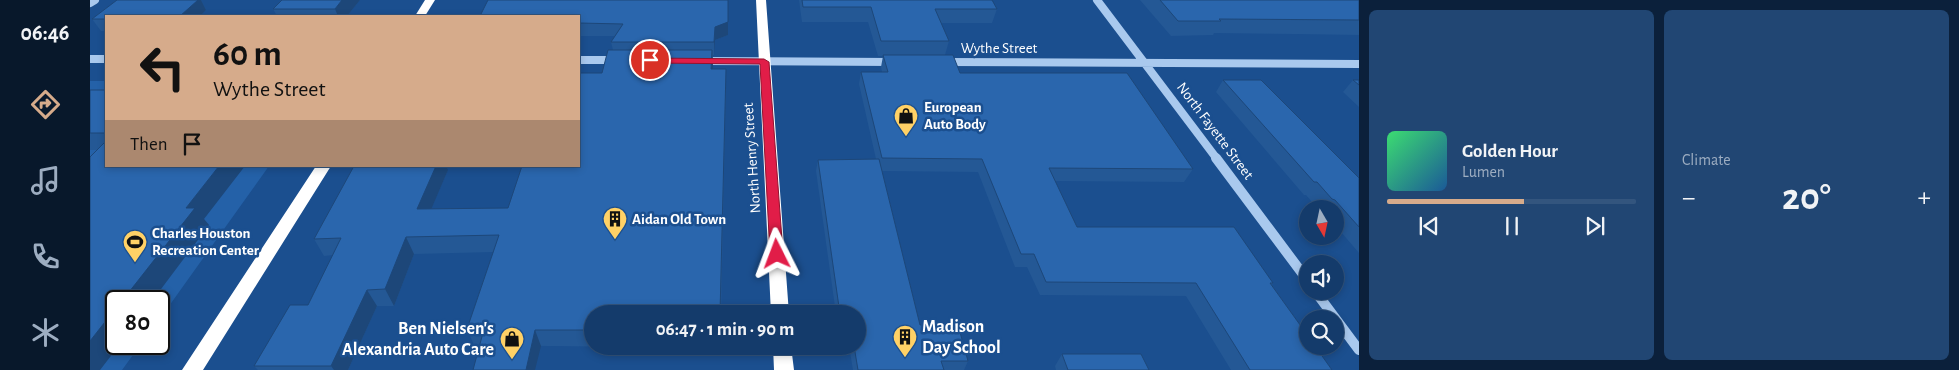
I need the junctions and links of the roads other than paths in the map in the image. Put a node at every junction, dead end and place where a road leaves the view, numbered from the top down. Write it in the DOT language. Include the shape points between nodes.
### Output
graph roads {
  1 [pos="94,0"];
  2 [pos="430,0"];
  3 [pos="760,0"];
  4 [pos="1097,0"];
  5 [pos="90,3"];
  6 [pos="421,15"];
  7 [pos="90,59"];
  8 [pos="105,59"];
  9 [pos="580,60"];
  10 [pos="623,60"];
  11 [pos="695,61"];
  12 [pos="764,62"];
  13 [pos="901,62"];
  14 [pos="940,62"];
  15 [pos="1145,63"];
  16 [pos="1359,64"];
  17 [pos="323,167"];
  18 [pos="1299,269"];
  19 [pos="1322,300"];
  20 [pos="779,305"];
  21 [pos="1359,350"];
  22 [pos="783,355"];
  23 [pos="192,370"];
  24 [pos="784,370"];
  1 -- 5 [label="street"];
  2 -- 6 [label="highway"];
  3 -- 12 [label="highway, North Henry Street"];
  4 -- 15 [label="street, North Fayette Street"];
  7 -- 8 [label="street"];
  9 -- 10 [label="street"];
  11 -- 12 [label="street"];
  12 -- 13 [label="street"];
  12 -- 20 [label="highway, North Henry Street"];
  14 -- 15 [label="street, Wythe Street"];
  15 -- 16 [label="street, Wythe Street"];
  15 -- 18 [label="street, North Fayette Street"];
  17 -- 23 [label="highway"];
  19 -- 21 [label="street"];
  22 -- 24 [label="highway"];
}
